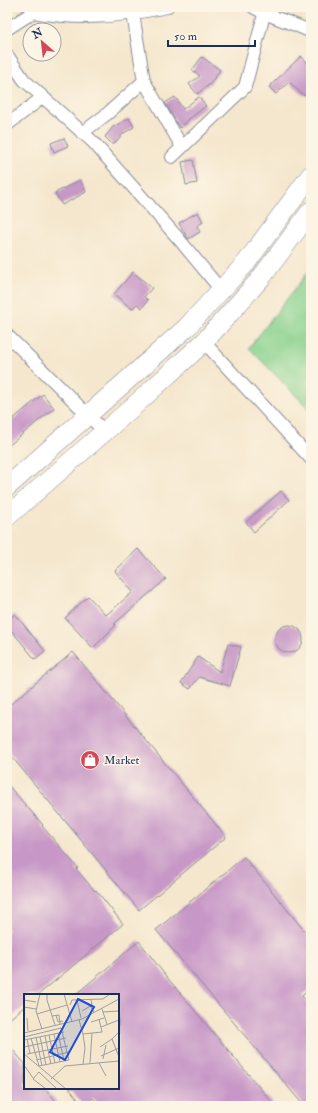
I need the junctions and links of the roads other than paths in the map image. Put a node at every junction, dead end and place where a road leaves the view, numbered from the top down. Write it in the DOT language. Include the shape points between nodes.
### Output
graph roads {
  1 [pos="167,7"];
  2 [pos="261,9"];
  3 [pos="37,10"];
  4 [pos="133,14"];
  5 [pos="7,29"];
  6 [pos="311,32"];
  7 [pos="7,55"];
  8 [pos="144,80"];
  9 [pos="43,97"];
  10 [pos="7,125"];
  11 [pos="82,133"];
  12 [pos="182,147"];
  13 [pos="172,157"];
  14 [pos="311,175"];
  15 [pos="311,211"];
  16 [pos="221,290"];
  17 [pos="7,335"];
  18 [pos="204,342"];
  19 [pos="88,415"];
  20 [pos="105,432"];
  21 [pos="311,460"];
  22 [pos="7,487"];
  23 [pos="7,517"];
  1 -- 4 [label="street"];
  2 -- 6 [label="street"];
  2 -- 12 [label="street" via="262,26 245,87"];
  3 -- 4 [label="street" via="56,16 96,18"];
  3 -- 5 [label="street"];
  4 -- 8 [label="street"];
  7 -- 9 [label="street" via="24,80"];
  8 -- 11 [label="street" via="112,110"];
  8 -- 12 [label="street"];
  9 -- 10 [label="street"];
  9 -- 11 [label="street"];
  11 -- 16 [label="street" via="93,142 178,238"];
  12 -- 13 [label="street"];
  14 -- 16 [label="main road" via="246,263"];
  15 -- 18 [label="main road" via="261,278"];
  16 -- 19 [label="main road" via="187,327"];
  17 -- 19 [label="street"];
  18 -- 20 [label="main road"];
  18 -- 21 [label="street"];
  19 -- 20 [label="street"];
  19 -- 22 [label="main road"];
  20 -- 23 [label="main road"];
}
